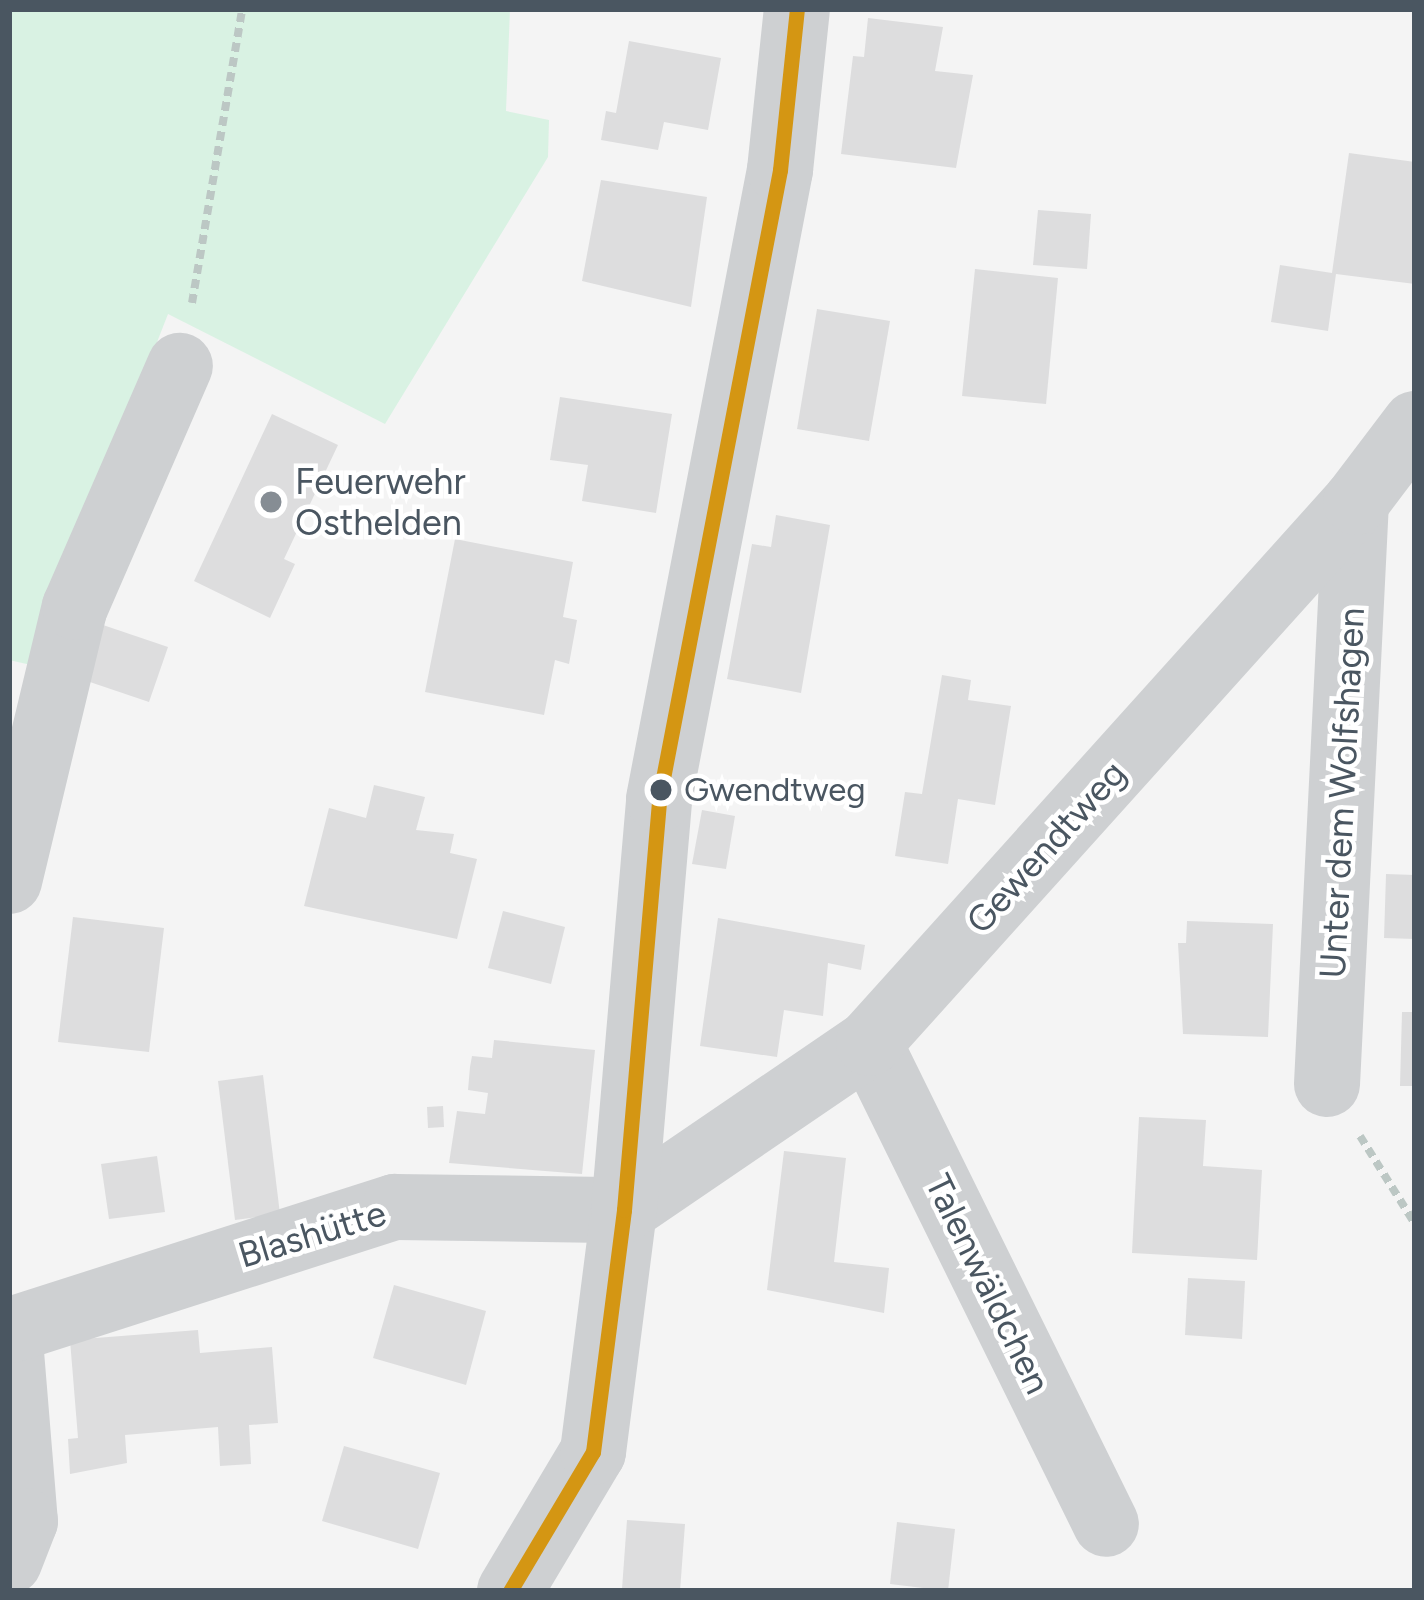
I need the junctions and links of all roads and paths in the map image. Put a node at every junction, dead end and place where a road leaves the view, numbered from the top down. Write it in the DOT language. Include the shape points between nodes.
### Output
graph roads {
  1 [pos="242,9"];
  2 [pos="797,9"];
  3 [pos="180,366"];
  4 [pos="1415,424"];
  5 [pos="1356,502"];
  6 [pos="9,881"];
  7 [pos="869,1043"];
  8 [pos="1327,1084"];
  9 [pos="624,1210"];
  10 [pos="1415,1224"];
  11 [pos="10,1329"];
  12 [pos="1106,1524"];
  13 [pos="9,1562"];
  14 [pos="510,1591"];
  1 -- 3 [label="path"];
  2 -- 9 [label="street" via="779,170 659,799"];
  3 -- 6 [label="street" via="76,607"];
  4 -- 5 [label="street, Gewendtweg"];
  5 -- 7 [label="street, Gewendtweg"];
  5 -- 8 [label="street, Unter dem Wolfshagen"];
  7 -- 9 [label="street, Gewendtweg"];
  7 -- 12 [label="street, Talenwäldchen"];
  8 -- 10 [label="path"];
  9 -- 11 [label="street, Blashütte" via="395,1207"];
  9 -- 14 [label="street" via="593,1451"];
  11 -- 13 [label="street, Blashütte" via="25,1521"];
}
